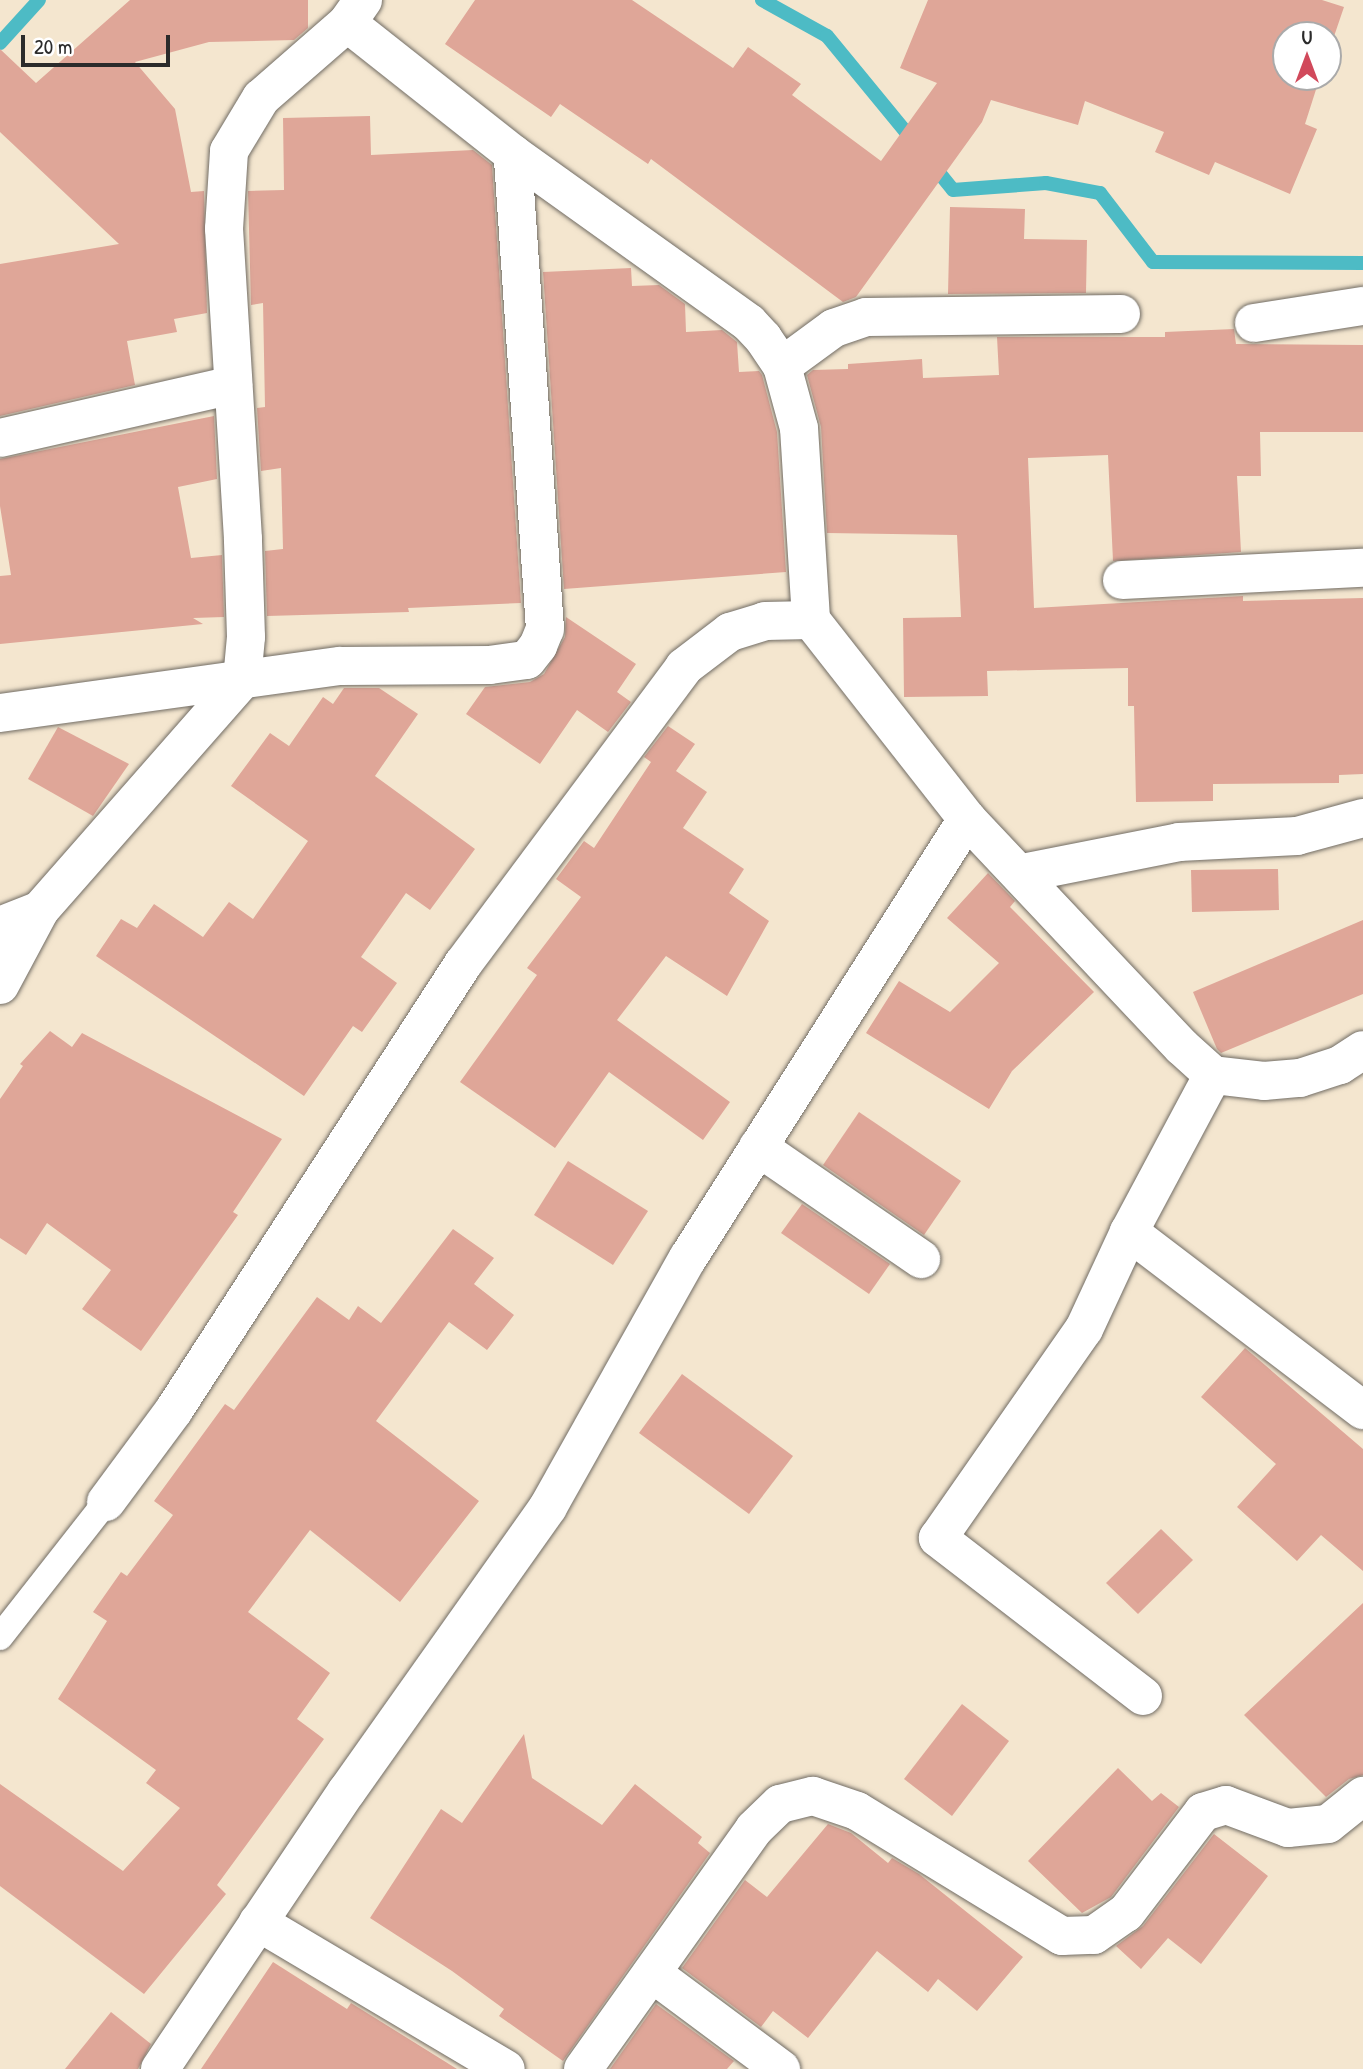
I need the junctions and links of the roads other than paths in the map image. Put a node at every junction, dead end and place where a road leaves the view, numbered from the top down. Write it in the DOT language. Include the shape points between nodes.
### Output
graph roads {
  1 [pos="355,12"];
  2 [pos="513,154"];
  3 [pos="1363,306"];
  4 [pos="1121,314"];
  5 [pos="1254,323"];
  6 [pos="782,366"];
  7 [pos="233,385"];
  8 [pos="0,438"];
  9 [pos="1363,568"];
  10 [pos="1122,580"];
  11 [pos="811,620"];
  12 [pos="242,680"];
  13 [pos="0,713"];
  14 [pos="1363,818"];
  15 [pos="967,819"];
  16 [pos="1023,873"];
  17 [pos="40,910"];
  18 [pos="0,926"];
  19 [pos="0,985"];
  20 [pos="1363,1050"];
  21 [pos="1213,1075"];
  22 [pos="758,1147"];
  23 [pos="1129,1232"];
  24 [pos="921,1259"];
  25 [pos="1363,1410"];
  26 [pos="106,1502"];
  27 [pos="0,1637"];
  28 [pos="1143,1696"];
  29 [pos="1363,1796"];
  30 [pos="258,1922"];
  31 [pos="652,1973"];
  32 [pos="160,2069"];
  33 [pos="506,2069"];
  34 [pos="583,2069"];
  35 [pos="781,2069"];
  1 -- 2 [label="street"];
  1 -- 7 [label="street" via="261,98 229,151 224,229"];
  2 -- 6 [label="street" via="749,323"];
  2 -- 12 [label="street" via="545,629 538,646 527,660 490,665 340,666"];
  3 -- 5 [label="street"];
  4 -- 6 [label="street" via="866,317 834,328"];
  6 -- 11 [label="street" via="802,447"];
  7 -- 8 [label="street"];
  7 -- 12 [label="street" via="246,637"];
  9 -- 10 [label="street"];
  11 -- 15 [label="street"];
  11 -- 26 [label="street" via="765,621 730,632 684,667 463,964 174,1410"];
  12 -- 13 [label="street"];
  12 -- 17 [label="street"];
  14 -- 16 [label="street" via="1297,836 1179,842"];
  15 -- 16 [label="street"];
  15 -- 22 [label="street"];
  16 -- 21 [label="street"];
  17 -- 18 [label="street"];
  17 -- 19 [label="street"];
  20 -- 21 [label="street" via="1340,1065 1300,1078 1264,1081"];
  21 -- 23 [label="street"];
  22 -- 24 [label="street"];
  22 -- 30 [label="street" via="688,1258 548,1507"];
  23 -- 25 [label="street"];
  23 -- 28 [label="street" via="1084,1329 937,1538"];
  26 -- 27 [label="lane"];
  29 -- 31 [label="street" via="1328,1824 1288,1828 1226,1805 1203,1812 1126,1913 1094,1935 1062,1936 857,1811 813,1796 791,1801 780,1804 754,1829"];
  30 -- 32 [label="street"];
  30 -- 33 [label="street"];
  31 -- 34 [label="street"];
  31 -- 35 [label="street"];
}
